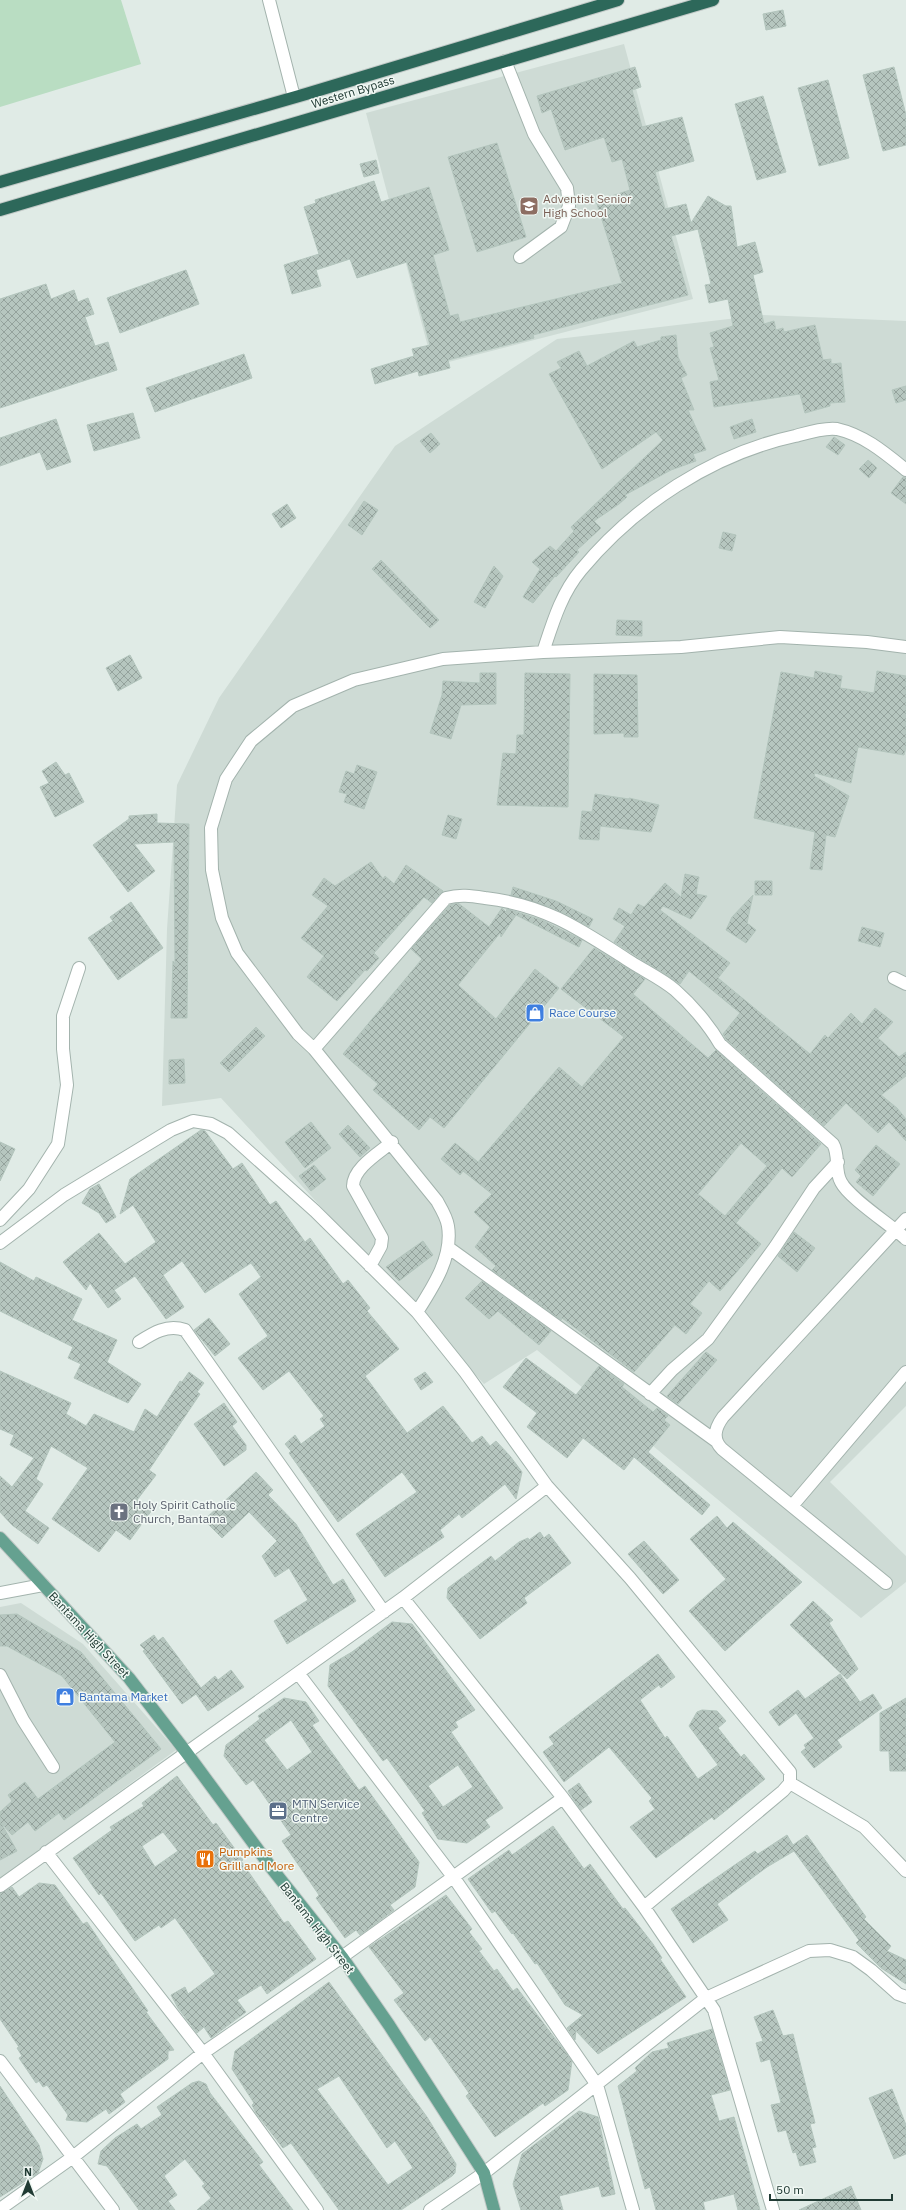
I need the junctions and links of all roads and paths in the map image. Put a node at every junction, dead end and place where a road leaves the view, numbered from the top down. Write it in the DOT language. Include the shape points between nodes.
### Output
graph roads {
  1 [pos="270,0"];
  2 [pos="618,0"];
  3 [pos="713,0"];
  4 [pos="505,61"];
  5 [pos="294,97"];
  6 [pos="0,182"];
  7 [pos="0,210"];
  8 [pos="520,257"];
  9 [pos="906,470"];
  10 [pos="906,647"];
  11 [pos="543,652"];
  12 [pos="79,968"];
  13 [pos="894,978"];
  14 [pos="906,984"];
  15 [pos="314,1049"];
  16 [pos="392,1142"];
  17 [pos="838,1162"];
  18 [pos="906,1219"];
  19 [pos="0,1220"];
  20 [pos="896,1230"];
  21 [pos="906,1239"];
  22 [pos="0,1243"];
  23 [pos="449,1248"];
  24 [pos="370,1266"];
  25 [pos="417,1312"];
  26 [pos="139,1342"];
  27 [pos="906,1372"];
  28 [pos="650,1394"];
  29 [pos="716,1441"];
  30 [pos="547,1486"];
  31 [pos="792,1506"];
  32 [pos="0,1538"];
  33 [pos="886,1583"];
  34 [pos="43,1585"];
  35 [pos="0,1593"];
  36 [pos="404,1598"];
  37 [pos="384,1612"];
  38 [pos="298,1673"];
  39 [pos="0,1675"];
  40 [pos="186,1752"];
  41 [pos="53,1767"];
  42 [pos="790,1783"];
  43 [pos="563,1798"];
  44 [pos="46,1852"];
  45 [pos="906,1871"];
  46 [pos="454,1878"];
  47 [pos="0,1886"];
  48 [pos="644,1907"];
  49 [pos="342,1957"];
  50 [pos="906,1997"];
  51 [pos="706,1998"];
  52 [pos="203,2053"];
  53 [pos="0,2060"];
  54 [pos="597,2085"];
  55 [pos="73,2157"];
  56 [pos="484,2173"];
  57 [pos="0,2209"];
  58 [pos="113,2210"];
  59 [pos="317,2210"];
  60 [pos="430,2210"];
  61 [pos="494,2210"];
  62 [pos="633,2210"];
  63 [pos="773,2210"];
  1 -- 5 [label="street"];
  2 -- 5 [label="highway, Western Bypass"];
  3 -- 4 [label="highway, Western Bypass"];
  4 -- 7 [label="highway, Western Bypass"];
  4 -- 8 [label="street" via="534,134 567,188 570,206 561,227"];
  5 -- 6 [label="highway, Western Bypass"];
  9 -- 11 [label="street" via="874,444 835,429 771,441 690,477 650,503 581,570 561,599"];
  10 -- 11 [label="street" via="780,637 681,647"];
  11 -- 15 [label="street" via="443,659 354,680 293,706 252,741 226,779 211,828 212,870 222,918 237,953 298,1034"];
  12 -- 19 [label="street" via="63,1016 67,1085 58,1144 29,1189"];
  13 -- 14 [label="street"];
  15 -- 16 [label="street"];
  15 -- 17 [label="street" via="446,898 457,895 508,900 540,910 582,931 675,990 713,1032 720,1044 833,1144 837,1150"];
  16 -- 23 [label="street" via="437,1201 448,1225"];
  16 -- 24 [label="street" via="352,1179 352,1186 382,1238 381,1246"];
  17 -- 20 [label="street" via="838,1175 846,1190"];
  17 -- 28 [label="street" via="814,1188 708,1340 672,1370"];
  18 -- 20 [label="street"];
  20 -- 21 [label="street"];
  20 -- 29 [label="street" via="723,1417 717,1428"];
  22 -- 24 [label="street" via="64,1195 171,1130 193,1121 211,1124 228,1133 315,1211"];
  23 -- 25 [label="street" via="434,1285"];
  23 -- 28 [label="street"];
  24 -- 25 [label="street"];
  25 -- 30 [label="street" via="465,1372"];
  26 -- 37 [label="street" via="156,1332 175,1327 185,1330"];
  27 -- 31 [label="street"];
  28 -- 29 [label="street"];
  29 -- 31 [label="street" via="722,1449"];
  30 -- 36 [label="street"];
  30 -- 42 [label="street" via="630,1578 790,1772"];
  31 -- 33 [label="street"];
  32 -- 34 [label="main road, Bantama High Street"];
  34 -- 35 [label="street"];
  34 -- 40 [label="main road, Bantama High Street" via="129,1678"];
  36 -- 37 [label="street"];
  36 -- 43 [label="street"];
  37 -- 38 [label="street"];
  38 -- 40 [label="street"];
  38 -- 46 [label="street"];
  39 -- 41 [label="street" via="23,1720"];
  40 -- 44 [label="street"];
  40 -- 49 [label="main road, Bantama High Street" via="273,1870"];
  42 -- 45 [label="street" via="864,1827"];
  42 -- 48 [label="street" via="783,1792"];
  43 -- 46 [label="street"];
  43 -- 48 [label="street"];
  44 -- 47 [label="street"];
  44 -- 52 [label="street"];
  46 -- 49 [label="street"];
  46 -- 54 [label="street"];
  48 -- 51 [label="street"];
  49 -- 52 [label="street"];
  49 -- 56 [label="main road, Bantama High Street"];
  50 -- 51 [label="street" via="898,1994 853,1957 830,1950 809,1951"];
  51 -- 54 [label="street"];
  51 -- 63 [label="street" via="714,2010"];
  52 -- 55 [label="street"];
  52 -- 59 [label="street"];
  53 -- 55 [label="street"];
  54 -- 56 [label="street"];
  54 -- 62 [label="street"];
  55 -- 57 [label="street"];
  55 -- 58 [label="street"];
  56 -- 60 [label="street"];
  56 -- 61 [label="main road, Bantama High Street"];
}
